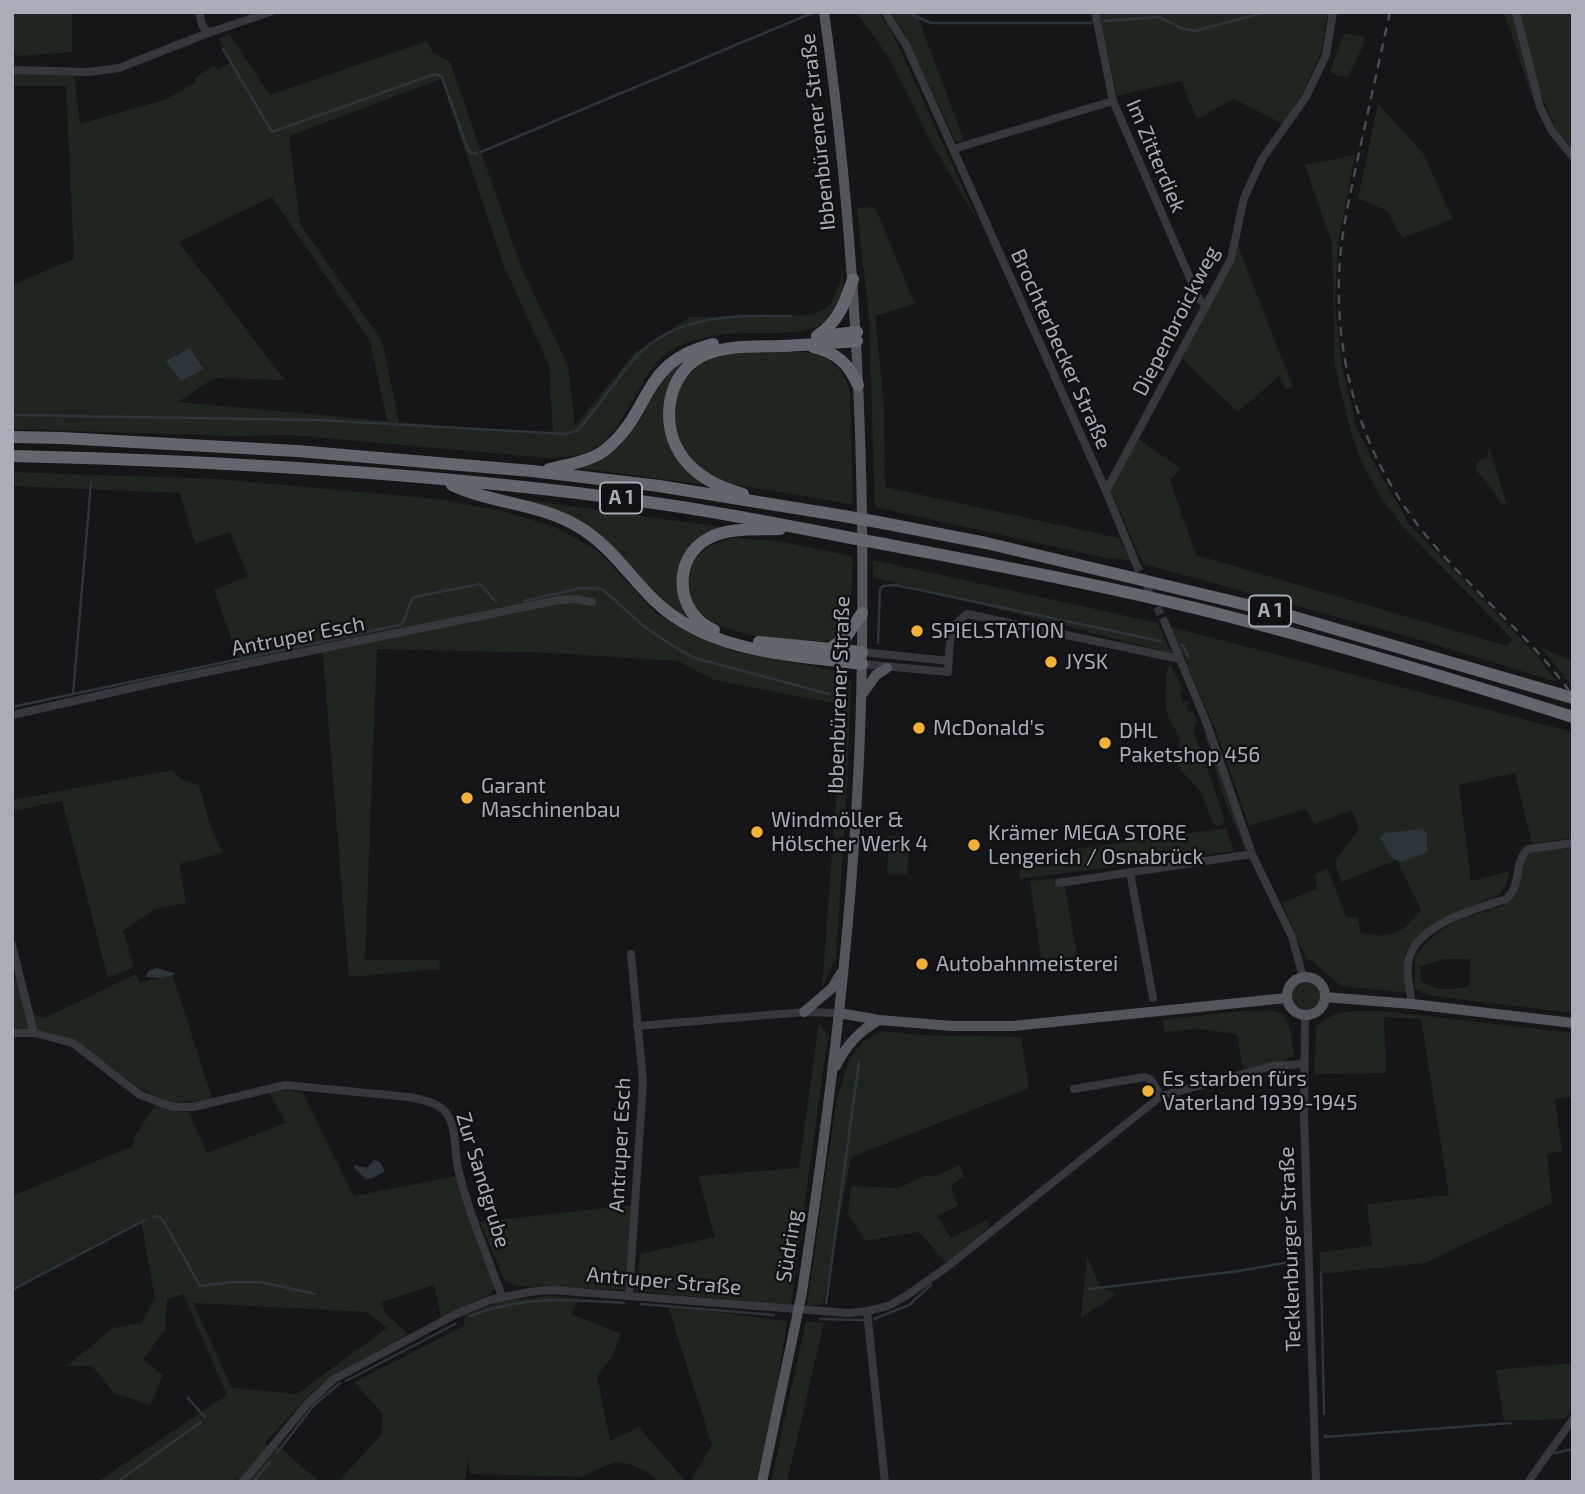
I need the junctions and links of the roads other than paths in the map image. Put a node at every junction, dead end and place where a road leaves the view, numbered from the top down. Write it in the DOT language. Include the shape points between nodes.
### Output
graph roads {
  1 [pos="198,12"];
  2 [pos="270,12"];
  3 [pos="824,12"];
  4 [pos="885,12"];
  5 [pos="1095,12"];
  6 [pos="1333,12"];
  7 [pos="1516,12"];
  8 [pos="208,33"];
  9 [pos="12,70"];
  10 [pos="1113,101"];
  11 [pos="953,149"];
  12 [pos="1573,157"];
  13 [pos="853,279"];
  14 [pos="1206,305"];
  15 [pos="817,336"];
  16 [pos="857,337"];
  17 [pos="806,345"];
  18 [pos="858,386"];
  19 [pos="12,437"];
  20 [pos="12,456"];
  21 [pos="531,471"];
  22 [pos="439,479"];
  23 [pos="1106,491"];
  24 [pos="787,507"];
  25 [pos="802,528"];
  26 [pos="1136,564"];
  27 [pos="592,602"];
  28 [pos="862,613"];
  29 [pos="1165,623"];
  30 [pos="831,648"];
  31 [pos="862,658"];
  32 [pos="1180,659"];
  33 [pos="949,661"];
  34 [pos="887,668"];
  35 [pos="860,697"];
  36 [pos="1573,698"];
  37 [pos="12,715"];
  38 [pos="1573,717"];
  39 [pos="1573,843"];
  40 [pos="1252,854"];
  41 [pos="1129,872"];
  42 [pos="1059,883"];
  43 [pos="12,945"];
  44 [pos="631,954"];
  45 [pos="843,970"];
  46 [pos="1303,977"];
  47 [pos="1325,997"];
  48 [pos="1153,998"];
  49 [pos="1287,998"];
  50 [pos="1412,1004"];
  51 [pos="804,1012"];
  52 [pos="839,1013"];
  53 [pos="1305,1015"];
  54 [pos="879,1020"];
  55 [pos="1573,1023"];
  56 [pos="637,1026"];
  57 [pos="12,1033"];
  58 [pos="34,1033"];
  59 [pos="1303,1064"];
  60 [pos="833,1073"];
  61 [pos="1074,1089"];
  62 [pos="1161,1096"];
  63 [pos="629,1296"];
  64 [pos="502,1297"];
  65 [pos="867,1311"];
  66 [pos="1573,1419"];
  67 [pos="243,1482"];
  68 [pos="762,1482"];
  69 [pos="885,1482"];
  70 [pos="1315,1482"];
  71 [pos="1528,1482"];
  1 -- 8 [label="street"];
  2 -- 8 [label="street"];
  3 -- 13 [label="main road, Ibbenbürener Straße"];
  4 -- 11 [label="street, Brochterbecker Straße" via="906,46"];
  5 -- 10 [label="street, Im Zitterdiek"];
  6 -- 14 [label="street, Diepenbroickweg" via="1326,55 1306,97 1262,159 1244,198 1231,259"];
  7 -- 12 [label="street" via="1540,107"];
  8 -- 9 [label="street" via="120,68"];
  10 -- 11 [label="street"];
  10 -- 14 [label="street, Im Zitterdiek" via="1199,299"];
  11 -- 23 [label="street, Brochterbecker Straße"];
  13 -- 15 [label="highway" via="843,309 828,330"];
  13 -- 16 [label="main road, Ibbenbürener Straße"];
  14 -- 23 [label="street, Diepenbroickweg"];
  15 -- 16 [label="highway"];
  15 -- 21 [label="highway" via="715,344 680,355 661,371 623,431 604,451 571,464"];
  16 -- 17 [label="highway"];
  16 -- 18 [label="main road, Ibbenbürener Straße"];
  17 -- 18 [label="highway" via="837,357 850,368"];
  17 -- 24 [label="highway" via="726,348 704,354 686,368 672,388 668,415 683,458 705,479"];
  18 -- 28 [label="main road, Ibbenbürener Straße"];
  19 -- 21 [label="highway, A 1" via="297,451"];
  20 -- 22 [label="highway, A 1" via="226,463"];
  21 -- 24 [label="highway, A 1"];
  22 -- 25 [label="highway, A 1" via="648,502"];
  22 -- 31 [label="highway" via="547,512 577,526 604,545 656,602 713,637 774,652"];
  23 -- 26 [label="street, Brochterbecker Straße"];
  24 -- 36 [label="highway, A 1, bridge" via="986,542 1277,612"];
  25 -- 30 [label="highway" via="711,537 688,559 683,595 698,620 725,635"];
  25 -- 38 [label="highway, A 1, bridge" via="1210,612"];
  27 -- 37 [label="street, Antruper Esch" via="559,600"];
  28 -- 30 [label="highway" via="846,637"];
  28 -- 31 [label="main road, Ibbenbürener Straße"];
  29 -- 32 [label="street"];
  30 -- 31 [label="highway"];
  31 -- 33 [label="street"];
  31 -- 34 [label="street"];
  31 -- 35 [label="main road, Ibbenbürener Straße"];
  32 -- 33 [label="street" via="967,614 956,622 951,635"];
  32 -- 40 [label="street"];
  33 -- 34 [label="street" via="948,672"];
  34 -- 35 [label="main road"];
  35 -- 45 [label="main road, Ibbenbürener Straße"];
  39 -- 50 [label="street" via="1528,849 1521,858 1516,886 1506,900 1446,920 1418,943 1409,964"];
  40 -- 41 [label="street"];
  40 -- 46 [label="street" via="1292,937"];
  41 -- 42 [label="street"];
  41 -- 48 [label="street"];
  43 -- 58 [label="street"];
  44 -- 56 [label="street, Antruper Esch"];
  45 -- 51 [label="main road" via="832,988"];
  45 -- 52 [label="main road, Ibbenbürener Straße"];
  46 -- 47 [label="main road" via="1316,979"];
  46 -- 49 [label="main road" via="1293,982"];
  47 -- 50 [label="main road"];
  47 -- 53 [label="main road" via="1317,1012"];
  49 -- 53 [label="main road" via="1293,1010"];
  49 -- 54 [label="main road" via="1013,1026"];
  50 -- 55 [label="main road"];
  51 -- 52 [label="street"];
  51 -- 56 [label="street"];
  52 -- 54 [label="main road"];
  52 -- 60 [label="main road, Südring"];
  53 -- 59 [label="street, Tecklenburger Straße"];
  54 -- 60 [label="main road" via="855,1036"];
  56 -- 63 [label="street, Antruper Esch" via="643,1081"];
  57 -- 58 [label="street, Zur Sandgrube"];
  58 -- 64 [label="street, Zur Sandgrube" via="73,1043 140,1095 173,1107 193,1107 285,1085 408,1097 441,1107 452,1126 464,1191"];
  59 -- 62 [label="street, Antruper Straße" via="1272,1066"];
  59 -- 70 [label="street, Tecklenburger Straße"];
  60 -- 68 [label="main road, Südring, bridge" via="802,1292"];
  61 -- 62 [label="street" via="1145,1077"];
  62 -- 65 [label="street, Antruper Straße" via="947,1267 888,1306"];
  63 -- 64 [label="street, Antruper Straße" via="552,1290"];
  63 -- 65 [label="street, Antruper Straße"];
  64 -- 67 [label="street, Antruper Straße" via="456,1314 334,1379 308,1403"];
  65 -- 69 [label="street"];
  66 -- 71 [label="street"];
}
